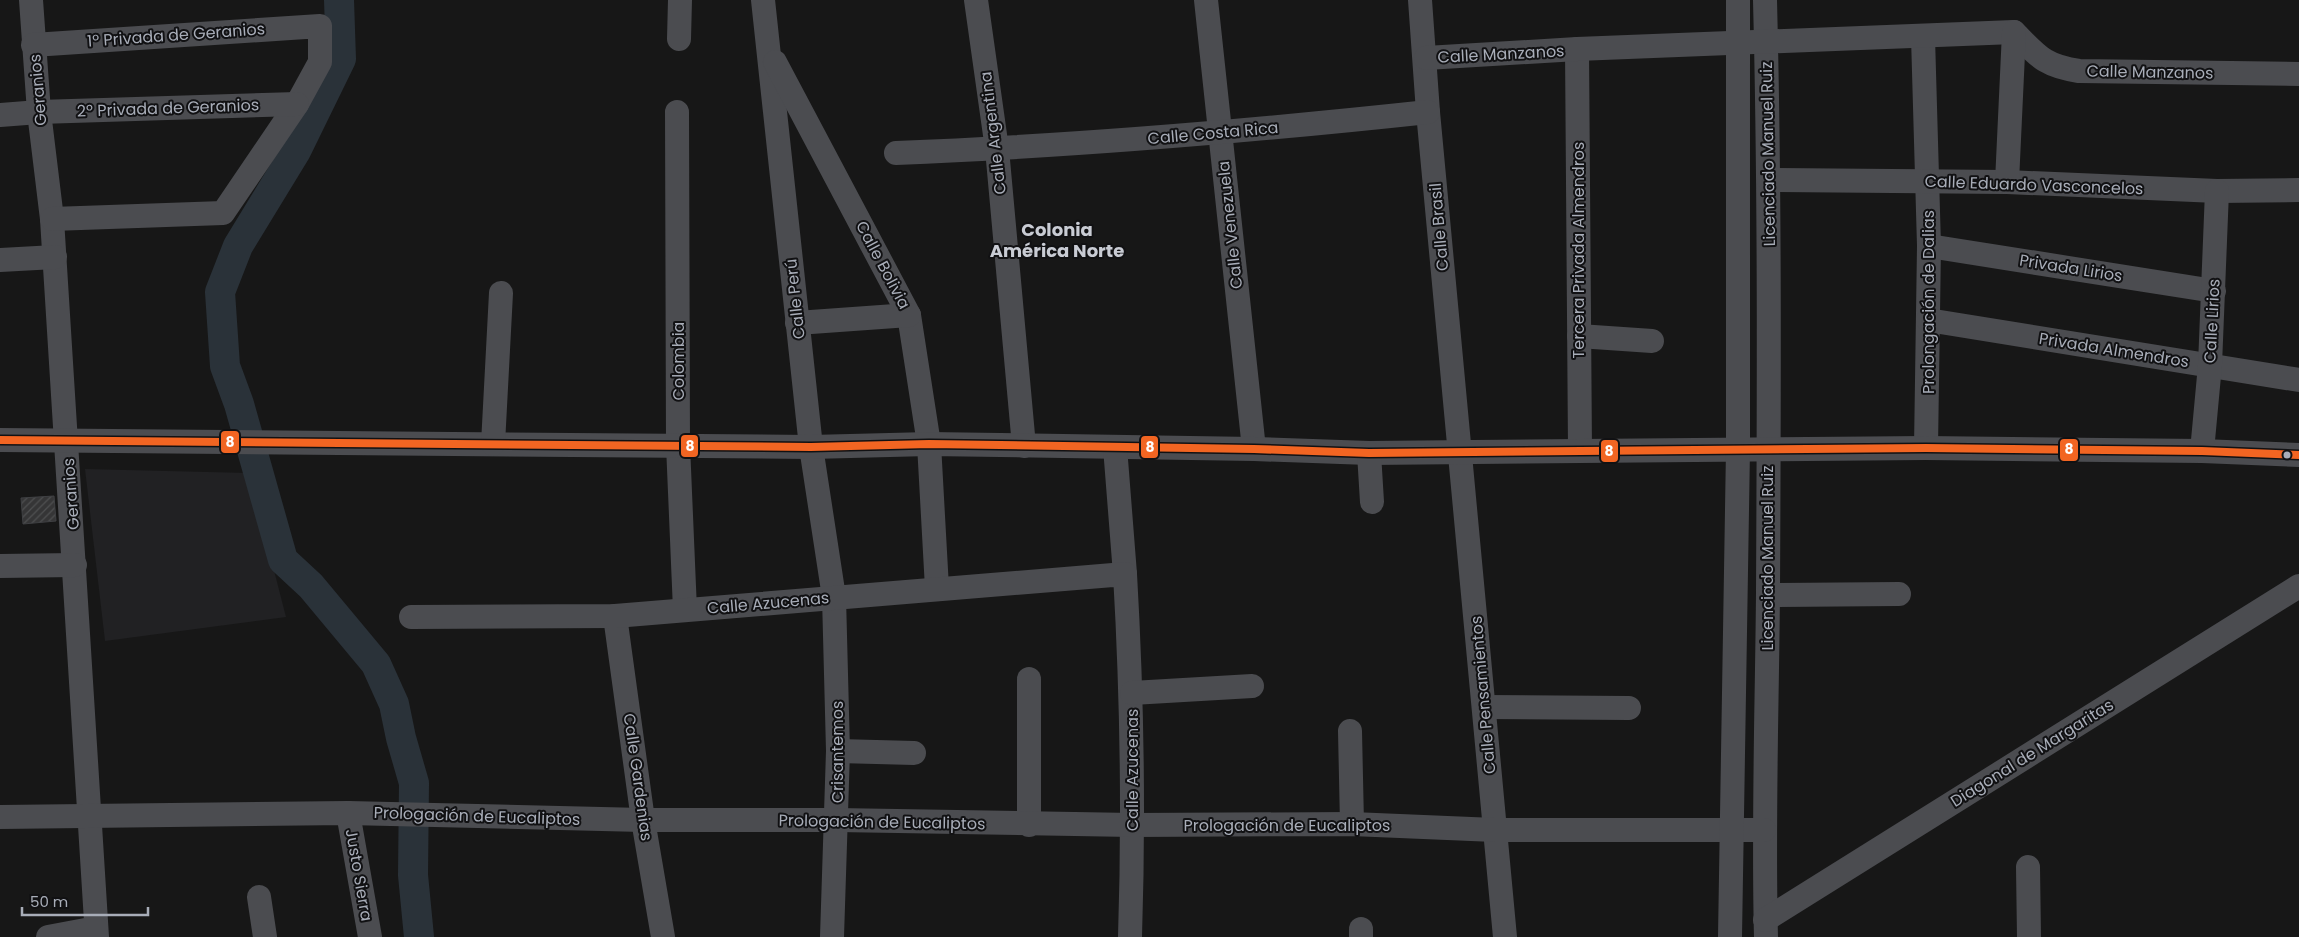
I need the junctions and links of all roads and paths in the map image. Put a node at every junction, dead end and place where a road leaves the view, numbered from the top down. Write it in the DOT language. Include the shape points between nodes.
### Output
graph roads {
  1 [pos="31,0"];
  2 [pos="680,0"];
  3 [pos="763,0"];
  4 [pos="976,0"];
  5 [pos="1206,0"];
  6 [pos="1420,0"];
  7 [pos="1738,0"];
  8 [pos="1765,0"];
  9 [pos="2014,32"];
  10 [pos="1924,36"];
  11 [pos="679,39"];
  12 [pos="1766,42"];
  13 [pos="1739,43"];
  14 [pos="33,45"];
  15 [pos="1577,49"];
  16 [pos="770,53"];
  17 [pos="1426,58"];
  18 [pos="2299,74"];
  19 [pos="297,104"];
  20 [pos="39,112"];
  21 [pos="677,112"];
  22 [pos="1428,112"];
  23 [pos="0,115"];
  24 [pos="1220,134"];
  25 [pos="997,149"];
  26 [pos="896,153"];
  27 [pos="1769,180"];
  28 [pos="1928,182"];
  29 [pos="2007,182"];
  30 [pos="2299,190"];
  31 [pos="2216,191"];
  32 [pos="52,218"];
  33 [pos="1928,246"];
  34 [pos="55,258"];
  35 [pos="0,260"];
  36 [pos="2214,291"];
  37 [pos="502,293"];
  38 [pos="909,315"];
  39 [pos="1928,320"];
  40 [pos="797,322"];
  41 [pos="1579,336"];
  42 [pos="1652,340"];
  43 [pos="2210,365"];
  44 [pos="2299,380"];
  45 [pos="0,440"];
  46 [pos="67,441"];
  47 [pos="492,444"];
  48 [pos="929,444"];
  49 [pos="678,445"];
  50 [pos="811,446"];
  51 [pos="1024,446"];
  52 [pos="1115,447"];
  53 [pos="1926,448"];
  54 [pos="1254,449"];
  55 [pos="1738,449"];
  56 [pos="1768,449"];
  57 [pos="1580,450"];
  58 [pos="2202,451"];
  59 [pos="1460,453"];
  60 [pos="1369,454"];
  61 [pos="2299,455"];
  62 [pos="1372,502"];
  63 [pos="76,565"];
  64 [pos="0,566"];
  65 [pos="1125,574"];
  66 [pos="2299,586"];
  67 [pos="937,588"];
  68 [pos="1768,594"];
  69 [pos="1899,594"];
  70 [pos="834,597"];
  71 [pos="685,610"];
  72 [pos="615,616"];
  73 [pos="411,617"];
  74 [pos="1029,679"];
  75 [pos="1252,686"];
  76 [pos="1132,693"];
  77 [pos="1484,706"];
  78 [pos="1629,708"];
  79 [pos="1350,731"];
  80 [pos="838,751"];
  81 [pos="914,753"];
  82 [pos="348,813"];
  83 [pos="89,816"];
  84 [pos="0,817"];
  85 [pos="643,820"];
  86 [pos="836,820"];
  87 [pos="1352,824"];
  88 [pos="1030,825"];
  89 [pos="1133,825"];
  90 [pos="1496,830"];
  91 [pos="1764,830"];
  92 [pos="1731,831"];
  93 [pos="2028,867"];
  94 [pos="259,897"];
  95 [pos="1765,928"];
  96 [pos="96,933"];
  97 [pos="48,937"];
  98 [pos="265,937"];
  99 [pos="370,937"];
  100 [pos="663,937"];
  101 [pos="832,937"];
  102 [pos="1130,937"];
  103 [pos="1505,937"];
  104 [pos="1730,937"];
  105 [pos="2029,937"];
  1 -- 14 [label="street, Geranios"];
  2 -- 11 [label="street"];
  3 -- 16 [label="street, Calle Perú"];
  4 -- 25 [label="street, Calle Argentina"];
  5 -- 24 [label="street, Calle Venezuela"];
  6 -- 17 [label="street, Calle Brasil"];
  7 -- 13 [label="street, Licenciado Manuel Ruiz"];
  8 -- 12 [label="street, Licenciado Manuel Ruiz"];
  9 -- 10 [label="street"];
  9 -- 18 [label="street, Calle Manzanos" via="2044,61 2057,68"];
  9 -- 29 [label="street"];
  10 -- 12 [label="street"];
  10 -- 28 [label="street, Prolongación de Dalias"];
  12 -- 13 [label="street, Calle Manzanos"];
  12 -- 27 [label="street, Licenciado Manuel Ruiz"];
  13 -- 15 [label="street, Calle Manzanos"];
  13 -- 55 [label="street, Licenciado Manuel Ruiz"];
  14 -- 19 [label="street, 1º Privada de Geranios" via="320,26 320,62"];
  14 -- 20 [label="street, Geranios"];
  15 -- 17 [label="street, Calle Manzanos"];
  15 -- 41 [label="street, Tercera Privada Almendros"];
  16 -- 38 [label="street, Calle Bolivia"];
  16 -- 40 [label="street, Calle Perú"];
  17 -- 22 [label="street, Calle Brasil"];
  19 -- 20 [label="street, 2º Privada de Geranios"];
  19 -- 32 [label="street" via="223,213"];
  20 -- 23 [label="street, 2º Privada de Geranios"];
  20 -- 32 [label="street, Geranios"];
  21 -- 49 [label="street, Colombia"];
  22 -- 24 [label="street, Calle Costa Rica"];
  22 -- 59 [label="street, Calle Brasil"];
  24 -- 25 [label="street, Calle Costa Rica"];
  24 -- 54 [label="street, Calle Venezuela"];
  25 -- 26 [label="street, Calle Costa Rica"];
  25 -- 51 [label="street, Calle Argentina"];
  27 -- 28 [label="street, Calle Eduardo Vasconcelos"];
  27 -- 56 [label="street, Licenciado Manuel Ruiz"];
  28 -- 29 [label="street, Calle Eduardo Vasconcelos"];
  28 -- 33 [label="street, Prolongación de Dalias"];
  29 -- 31 [label="street, Calle Eduardo Vasconcelos"];
  30 -- 31 [label="street, Calle Eduardo Vasconcelos"];
  31 -- 36 [label="street, Calle Lirios"];
  32 -- 34 [label="street, Geranios"];
  33 -- 36 [label="street, Privada Lirios"];
  33 -- 39 [label="street, Prolongación de Dalias"];
  34 -- 35 [label="street"];
  34 -- 46 [label="street, Geranios"];
  36 -- 43 [label="street, Calle Lirios"];
  37 -- 47 [label="street"];
  38 -- 40 [label="street"];
  38 -- 48 [label="street, Calle Bolivia"];
  39 -- 43 [label="street, Privada Almendros"];
  39 -- 53 [label="street, Prolongación de Dalias"];
  40 -- 50 [label="street, Calle Perú"];
  41 -- 42 [label="street"];
  41 -- 57 [label="street, Tercera Privada Almendros"];
  43 -- 44 [label="street, Privada Almendros"];
  43 -- 58 [label="street, Calle Lirios"];
  45 -- 46 [label="street"];
  46 -- 47 [label="street"];
  46 -- 63 [label="street, Geranios"];
  47 -- 49 [label="street"];
  48 -- 50 [label="street"];
  48 -- 51 [label="street"];
  48 -- 67 [label="street, Calle Bolivia"];
  49 -- 50 [label="street"];
  49 -- 71 [label="street, Colombia"];
  50 -- 70 [label="street, Calle Perú"];
  51 -- 52 [label="street"];
  52 -- 54 [label="street"];
  52 -- 65 [label="street, Calle Azucenas"];
  53 -- 56 [label="street"];
  53 -- 58 [label="street"];
  54 -- 60 [label="street"];
  55 -- 56 [label="street"];
  55 -- 57 [label="street"];
  55 -- 92 [label="street, Licenciado Manuel Ruiz"];
  56 -- 68 [label="street, Licenciado Manuel Ruiz"];
  57 -- 59 [label="street"];
  58 -- 61 [label="street"];
  59 -- 60 [label="street"];
  59 -- 77 [label="street, Calle Pensamientos"];
  60 -- 62 [label="street"];
  63 -- 64 [label="street"];
  63 -- 83 [label="street, Geranios"];
  65 -- 67 [label="street, Calle Azucenas"];
  65 -- 76 [label="street, Calle Azucenas"];
  66 -- 95 [label="street, Diagonal de Margaritas"];
  67 -- 70 [label="street, Calle Azucenas"];
  68 -- 69 [label="street"];
  68 -- 91 [label="street, Licenciado Manuel Ruiz"];
  70 -- 71 [label="street, Calle Azucenas"];
  70 -- 80 [label="street, Crisantemos"];
  71 -- 72 [label="street, Calle Azucenas"];
  72 -- 73 [label="street, Calle Azucenas"];
  72 -- 85 [label="street, Calle Gardenias"];
  74 -- 88 [label="street"];
  75 -- 76 [label="street"];
  76 -- 89 [label="street, Calle Azucenas"];
  77 -- 78 [label="street"];
  77 -- 90 [label="street, Calle Pensamientos"];
  79 -- 87 [label="street"];
  80 -- 81 [label="street"];
  80 -- 86 [label="street, Crisantemos"];
  82 -- 83 [label="street, Prologación de Eucaliptos"];
  82 -- 85 [label="street, Prologación de Eucaliptos"];
  82 -- 99 [label="street, Justo Sierra"];
  83 -- 84 [label="street, Prologación de Eucaliptos"];
  83 -- 96 [label="street, Geranios"];
  85 -- 86 [label="street, Prologación de Eucaliptos"];
  85 -- 100 [label="street, Calle Gardenias"];
  86 -- 88 [label="street, Prologación de Eucaliptos"];
  86 -- 101 [label="street, Crisantemos"];
  87 -- 89 [label="street, Prologación de Eucaliptos"];
  87 -- 90 [label="street, Prologación de Eucaliptos"];
  88 -- 89 [label="street, Prologación de Eucaliptos"];
  89 -- 102 [label="street, Calle Azucenas"];
  90 -- 92 [label="street, Prologación de Eucaliptos"];
  90 -- 103 [label="street, Calle Pensamientos"];
  91 -- 92 [label="street, Prologación de Eucaliptos"];
  91 -- 95 [label="street, Licenciado Manuel Ruiz"];
  92 -- 104 [label="street, Licenciado Manuel Ruiz"];
  93 -- 105 [label="street"];
  94 -- 98 [label="street"];
  96 -- 97 [label="street"];
}
